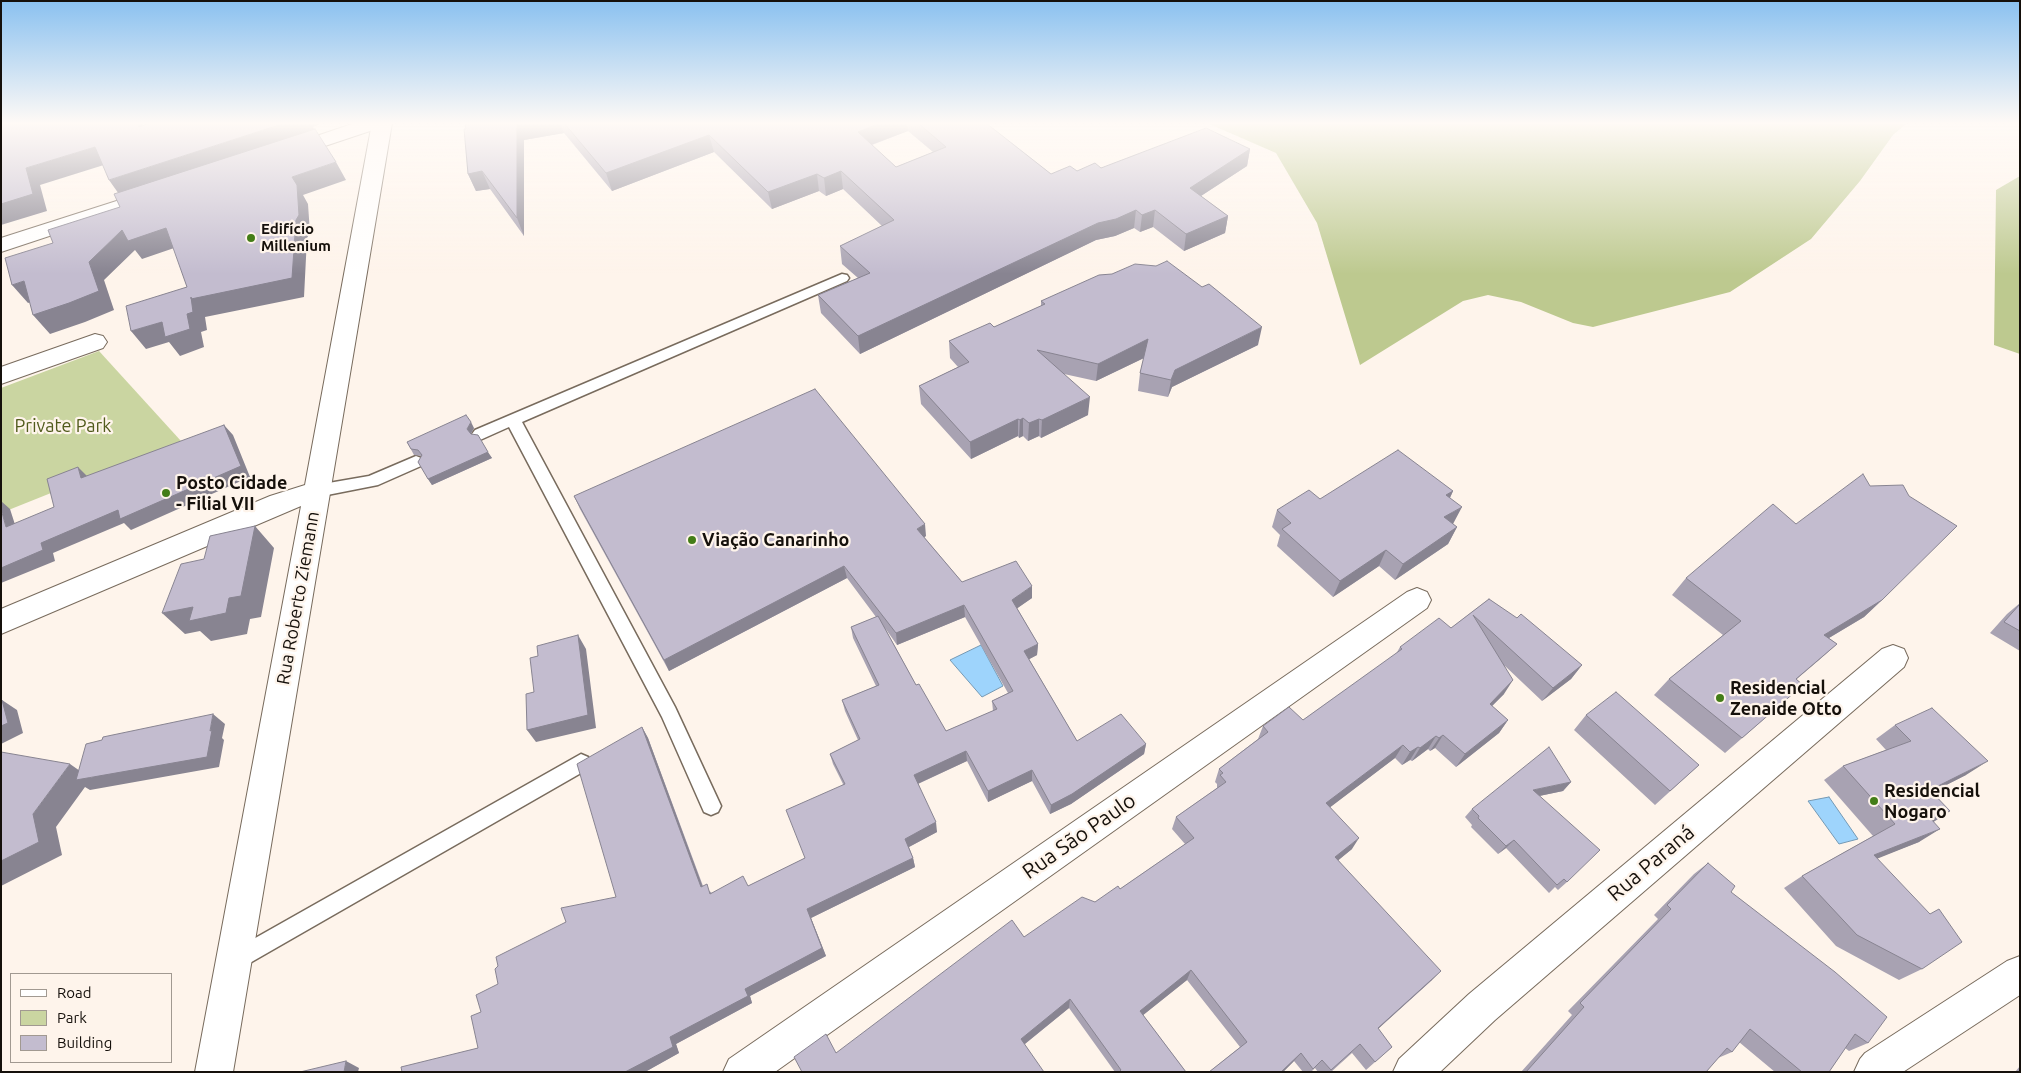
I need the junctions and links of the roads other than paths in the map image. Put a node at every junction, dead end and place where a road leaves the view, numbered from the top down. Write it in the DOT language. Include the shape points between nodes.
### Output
graph roads {
  1 [pos="373,173"];
  2 [pos="170,190"];
  3 [pos="1,245"];
  4 [pos="842,278"];
  5 [pos="95,342"];
  6 [pos="1,376"];
  7 [pos="513,420"];
  8 [pos="480,434"];
  9 [pos="416,462"];
  10 [pos="317,491"];
  11 [pos="1417,600"];
  12 [pos="1,622"];
  13 [pos="1892,658"];
  14 [pos="581,763"];
  15 [pos="711,806"];
  16 [pos="234,961"];
  17 [pos="2020,974"];
  18 [pos="214,1072"];
  19 [pos="742,1072"];
  20 [pos="1412,1072"];
  21 [pos="1873,1072"];
  1 -- 10 [label="street, Rua Roberto Ziemann"];
  2 -- 3 [label="street"];
  4 -- 7 [label="lane"];
  5 -- 6 [label="street"];
  7 -- 8 [label="lane"];
  7 -- 15 [label="lane" via="669,713"];
  9 -- 10 [label="lane" via="372,481"];
  10 -- 12 [label="street" via="279,503"];
  10 -- 16 [label="street, Rua Roberto Ziemann"];
  11 -- 19 [label="street, Rua São Paulo"];
  13 -- 20 [label="street, Rua Paraná" via="1482,1007"];
  14 -- 16 [label="lane"];
  16 -- 18 [label="street, Rua Roberto Ziemann"];
  17 -- 21 [label="street"];
}
